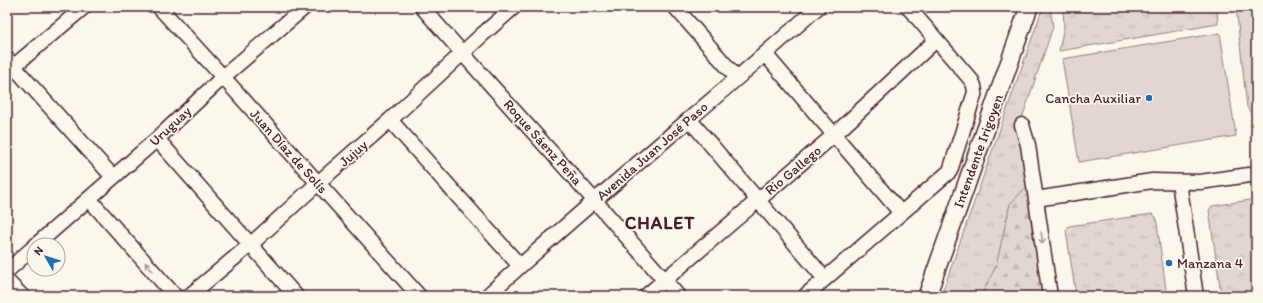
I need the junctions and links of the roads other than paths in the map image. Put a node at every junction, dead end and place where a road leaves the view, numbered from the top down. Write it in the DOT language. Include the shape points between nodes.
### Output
graph roads {
  1 [pos="84,7"];
  2 [pos="159,7"];
  3 [pos="305,7"];
  4 [pos="422,7"];
  5 [pos="514,7"];
  6 [pos="675,7"];
  7 [pos="818,7"];
  8 [pos="908,7"];
  9 [pos="1030,7"];
  10 [pos="936,40"];
  11 [pos="463,54"];
  12 [pos="765,54"];
  13 [pos="9,66"];
  14 [pos="223,77"];
  15 [pos="737,78"];
  16 [pos="689,119"];
  17 [pos="390,120"];
  18 [pos="1022,125"];
  19 [pos="834,135"];
  20 [pos="157,138"];
  21 [pos="1256,174"];
  22 [pos="113,177"];
  23 [pos="1178,182"];
  24 [pos="318,183"];
  25 [pos="89,198"];
  26 [pos="1036,199"];
  27 [pos="595,200"];
  28 [pos="757,200"];
  29 [pos="902,213"];
  30 [pos="45,237"];
  31 [pos="250,245"];
  32 [pos="26,254"];
  33 [pos="520,266"];
  34 [pos="7,271"];
  35 [pos="825,279"];
  36 [pos="664,280"];
  37 [pos="7,281"];
  38 [pos="22,296"];
  39 [pos="174,296"];
  40 [pos="189,296"];
  41 [pos="296,296"];
  42 [pos="418,296"];
  43 [pos="487,296"];
  44 [pos="646,296"];
  45 [pos="678,296"];
  46 [pos="805,296"];
  47 [pos="927,296"];
  48 [pos="1050,296"];
  49 [pos="1196,296"];
  1 -- 13 [label="street"];
  2 -- 14 [label="street, Juan Díaz de Solís"];
  3 -- 14 [label="street, Uruguay"];
  4 -- 11 [label="street, Roque Sáenz Peña"];
  5 -- 11 [label="street, Jujuy"];
  6 -- 15 [label="street"];
  7 -- 12 [label="street, Avenida Juan José Paso"];
  8 -- 10 [label="street"];
  9 -- 47 [label="main road, Intendente Irigoyen"];
  10 -- 19 [label="street, Rio Gallego"];
  10 -- 29 [label="street" via="972,81 974,92 950,171"];
  11 -- 17 [label="street, Jujuy"];
  11 -- 27 [label="street, Roque Sáenz Peña"];
  12 -- 15 [label="street, Avenida Juan José Paso"];
  12 -- 19 [label="street"];
  13 -- 22 [label="street"];
  14 -- 20 [label="street, Uruguay"];
  14 -- 24 [label="street, Juan Díaz de Solís"];
  15 -- 16 [label="street, Avenida Juan José Paso"];
  16 -- 27 [label="street, Avenida Juan José Paso"];
  16 -- 28 [label="street"];
  17 -- 24 [label="street, Jujuy"];
  17 -- 33 [label="street"];
  18 -- 26 [label="street"];
  19 -- 28 [label="street, Rio Gallego"];
  19 -- 29 [label="street"];
  20 -- 22 [label="street, Uruguay"];
  20 -- 31 [label="street"];
  21 -- 23 [label="street" via="1200,182"];
  22 -- 25 [label="street, Uruguay"];
  23 -- 26 [label="street" via="1152,181"];
  23 -- 49 [label="street"];
  24 -- 31 [label="street, Jujuy"];
  24 -- 42 [label="street, Juan Díaz de Solís"];
  25 -- 30 [label="street, Uruguay"];
  39 -- 25 [label="street, one-way"];
  26 -- 48 [label="street, one-way"];
  27 -- 33 [label="street, Avenida Juan José Paso"];
  27 -- 36 [label="street, Roque Sáenz Peña"];
  28 -- 35 [label="street"];
  28 -- 36 [label="street, Rio Gallego"];
  29 -- 35 [label="street"];
  31 -- 40 [label="street, Jujuy"];
  31 -- 41 [label="street"];
  32 -- 34 [label="street"];
  33 -- 43 [label="street, Avenida Juan José Paso"];
  35 -- 46 [label="street"];
  36 -- 44 [label="street, Rio Gallego"];
  36 -- 45 [label="street, Roque Sáenz Peña"];
  37 -- 38 [label="street"];
}
